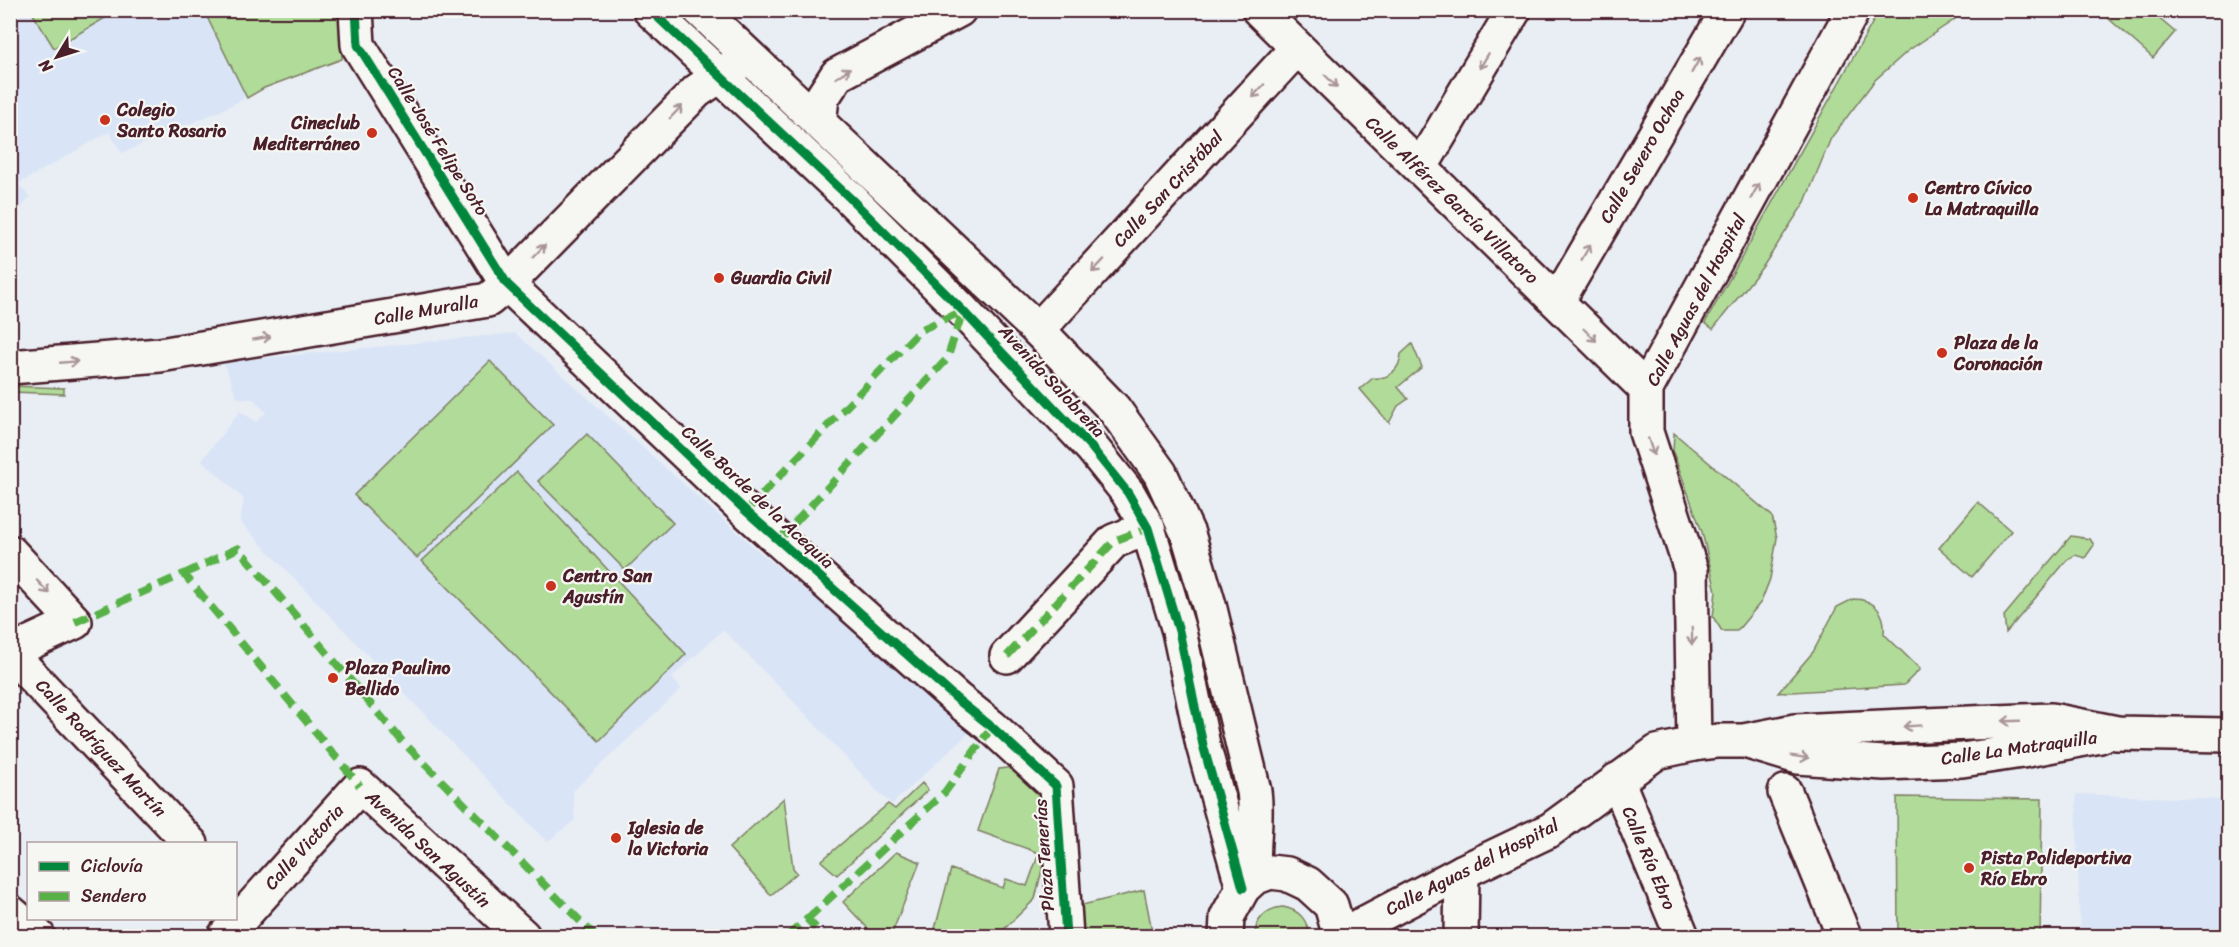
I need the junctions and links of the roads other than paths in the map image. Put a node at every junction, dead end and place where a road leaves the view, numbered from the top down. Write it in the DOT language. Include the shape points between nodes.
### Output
graph roads {
  1 [pos="356,10"];
  2 [pos="650,10"];
  3 [pos="700,10"];
  4 [pos="959,10"];
  5 [pos="1259,10"];
  6 [pos="1514,10"];
  7 [pos="1728,10"];
  8 [pos="1853,10"];
  9 [pos="1298,48"];
  10 [pos="749,57"];
  11 [pos="718,76"];
  12 [pos="819,123"];
  13 [pos="1420,168"];
  14 [pos="507,284"];
  15 [pos="1557,302"];
  16 [pos="1038,330"];
  17 [pos="10,367"];
  18 [pos="1646,389"];
  19 [pos="1148,528"];
  20 [pos="10,552"];
  21 [pos="10,652"];
  22 [pos="1007,656"];
  23 [pos="992,727"];
  24 [pos="2229,735"];
  25 [pos="1694,744"];
  26 [pos="1617,780"];
  27 [pos="360,786"];
  28 [pos="1785,792"];
  29 [pos="1256,806"];
  30 [pos="189,842"];
  31 [pos="1462,872"];
  32 [pos="1287,874"];
  33 [pos="1248,883"];
  34 [pos="243,899"];
  35 [pos="10,912"];
  36 [pos="233,920"];
  37 [pos="38,936"];
  38 [pos="225,936"];
  39 [pos="524,936"];
  40 [pos="1066,936"];
  41 [pos="1226,936"];
  42 [pos="1340,936"];
  43 [pos="1461,936"];
  44 [pos="1682,936"];
  45 [pos="1844,936"];
  1 -- 14 [label="street, Calle José Felipe Soto" via="358,45"];
  2 -- 11 [label="street, Avenida Salobreña"];
  3 -- 10 [label="street, Avenida Salobreña"];
  12 -- 4 [label="street, one-way" via="822,98 837,75"];
  5 -- 9 [label="street, Calle Alférez García Villatoro"];
  6 -- 13 [label="street, one-way"];
  15 -- 7 [label="street, Calle Severo Ochoa, one-way"];
  18 -- 8 [label="street, Calle Aguas del Hospital, one-way"];
  9 -- 13 [label="street, Calle Alférez García Villatoro, one-way"];
  9 -- 16 [label="street, Calle San Cristóbal, one-way"];
  10 -- 11 [label="street, Calle Muralla"];
  10 -- 12 [label="street, Avenida Salobreña"];
  14 -- 11 [label="street, Calle Muralla, one-way" via="697,91"];
  11 -- 19 [label="street, Avenida Salobreña" via="850,198 996,345 1092,448 1128,493"];
  12 -- 16 [label="street, Avenida Salobreña"];
  13 -- 15 [label="street, Calle Alférez García Villatoro"];
  17 -- 14 [label="street, Calle Muralla, one-way" via="160,355 488,300"];
  14 -- 23 [label="street, Calle Borde de la Acequia" via="746,511"];
  15 -- 18 [label="street, Calle Alférez García Villatoro, one-way"];
  16 -- 29 [label="street, Avenida Salobreña" via="1114,409 1160,473 1188,534"];
  18 -- 25 [label="street, Calle Aguas del Hospital, one-way" via="1646,432 1691,570"];
  19 -- 22 [label="street" via="1114,541"];
  19 -- 33 [label="street, Avenida Salobreña" via="1179,631 1203,745"];
  20 -- 21 [label="street, one-way" via="75,622"];
  21 -- 30 [label="street, Calle Rodríguez Martín"];
  23 -- 40 [label="street, Plaza Tenerías" via="1056,786"];
  24 -- 25 [label="street, Calle La Matraquilla" via="2117,733 1962,760 1884,763 1798,757 1744,741"];
  25 -- 26 [label="street, Calle Aguas del Hospital" via="1657,752"];
  26 -- 31 [label="street, Calle Aguas del Hospital" via="1550,830"];
  26 -- 44 [label="street, Calle Río Ebro"];
  27 -- 34 [label="street, Calle Victoria"];
  27 -- 39 [label="street, Avenida San Agustín"];
  28 -- 45 [label="street"];
  29 -- 32 [label="street, Avenida Salobreña"];
  29 -- 33 [label="street, Avenida Salobreña"];
  31 -- 42 [label="street, Calle Aguas del Hospital"];
  31 -- 43 [label="street"];
  32 -- 33 [label="street" via="1270,872"];
  32 -- 42 [label="street" via="1308,884 1331,905"];
  33 -- 41 [label="street" via="1227,917"];
  35 -- 37 [label="street"];
  36 -- 38 [label="street, Calle Victoria"];
}
